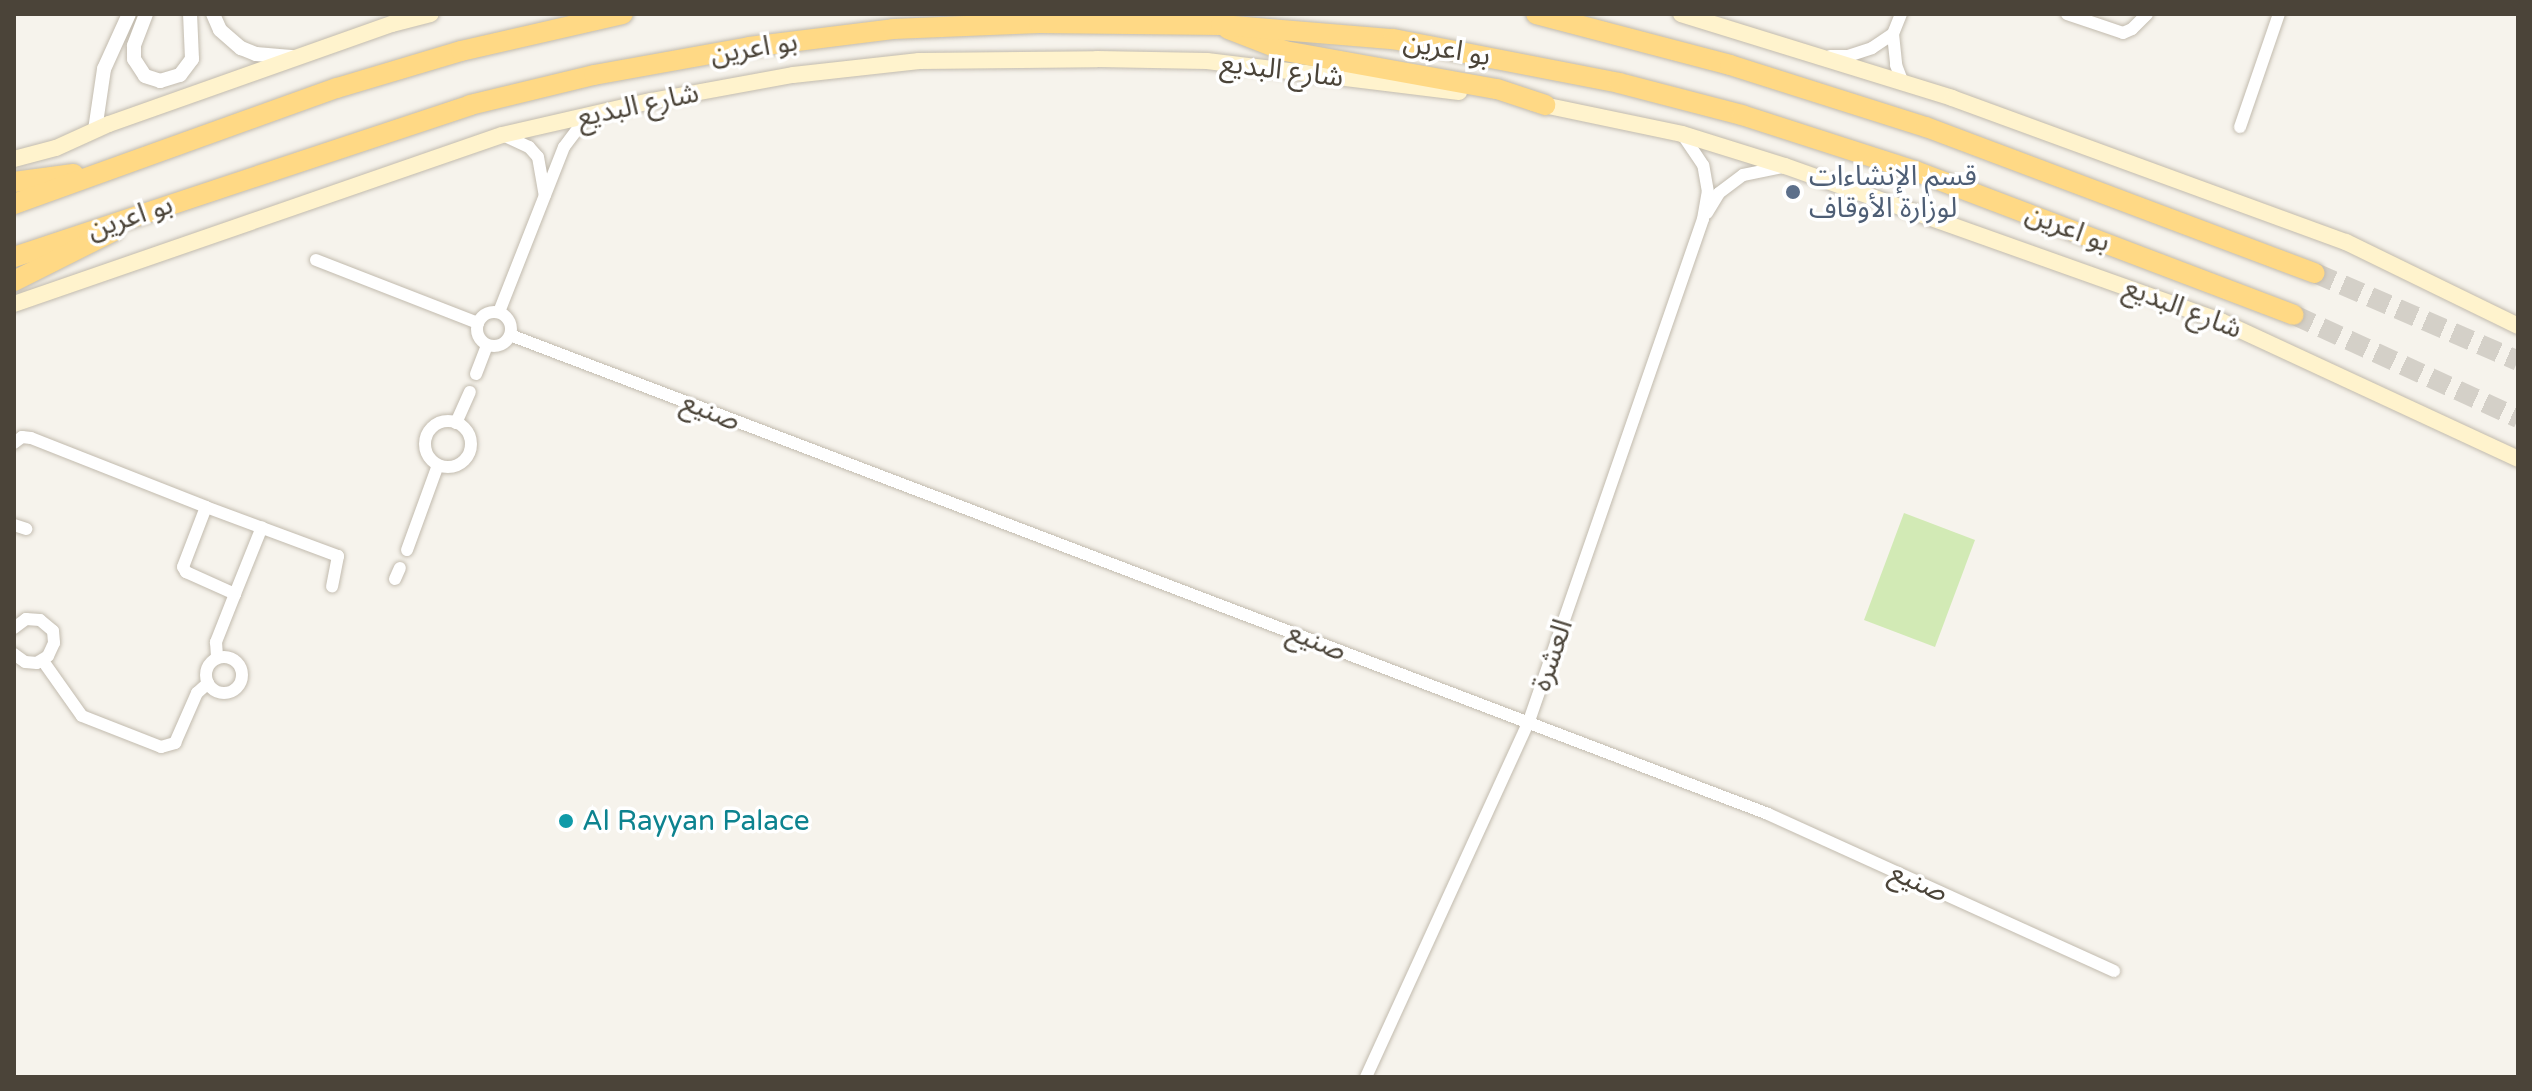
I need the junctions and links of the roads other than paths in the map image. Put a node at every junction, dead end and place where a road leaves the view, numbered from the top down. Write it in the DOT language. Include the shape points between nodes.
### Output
graph roads {
  1 [pos="129,14"];
  2 [pos="146,14"];
  3 [pos="190,14"];
  4 [pos="213,14"];
  5 [pos="431,14"];
  6 [pos="623,14"];
  7 [pos="1536,14"];
  8 [pos="1681,14"];
  9 [pos="1901,14"];
  10 [pos="2067,14"];
  11 [pos="2147,14"];
  12 [pos="2279,14"];
  13 [pos="1221,25"];
  14 [pos="1893,34"];
  15 [pos="1823,56"];
  16 [pos="299,57"];
  17 [pos="1903,83"];
  18 [pos="1545,105"];
  19 [pos="587,116"];
  20 [pos="2240,127"];
  21 [pos="95,130"];
  22 [pos="1682,134"];
  23 [pos="502,135"];
  24 [pos="14,159"];
  25 [pos="1785,166"];
  26 [pos="97,173"];
  27 [pos="14,182"];
  28 [pos="545,199"];
  29 [pos="14,204"];
  30 [pos="135,215"];
  31 [pos="1703,219"];
  32 [pos="14,257"];
  33 [pos="316,260"];
  34 [pos="2315,273"];
  35 [pos="14,281"];
  36 [pos="14,304"];
  37 [pos="499,312"];
  38 [pos="2294,315"];
  39 [pos="478,323"];
  40 [pos="2518,326"];
  41 [pos="510,335"];
  42 [pos="487,345"];
  43 [pos="476,374"];
  44 [pos="470,392"];
  45 [pos="456,423"];
  46 [pos="14,443"];
  47 [pos="2491,446"];
  48 [pos="2518,449"];
  49 [pos="2518,459"];
  50 [pos="438,465"];
  51 [pos="206,507"];
  52 [pos="262,527"];
  53 [pos="407,550"];
  54 [pos="332,586"];
  55 [pos="235,594"];
  56 [pos="14,628"];
  57 [pos="14,654"];
  58 [pos="217,657"];
  59 [pos="43,661"];
  60 [pos="208,683"];
  61 [pos="1529,721"];
  62 [pos="2114,971"];
  63 [pos="1366,1077"];
  1 -- 21 [label="street" via="104,69"];
  2 -- 3 [label="street" via="134,56 143,74 160,81 180,75 192,59"];
  4 -- 16 [label="street" via="220,30 241,48"];
  5 -- 16 [label="main road"];
  6 -- 26 [label="highway, بو اعرين" via="364,79"];
  7 -- 34 [label="highway, بو اعرين" via="1730,65 1926,127"];
  8 -- 15 [label="main road"];
  9 -- 14 [label="street"];
  10 -- 11 [label="street" via="2123,33"];
  12 -- 20 [label="street"];
  13 -- 18 [label="highway" via="1285,51 1488,87"];
  13 -- 30 [label="highway, بو اعرين" via="966,24 749,47 594,75 470,105"];
  13 -- 38 [label="highway, بو اعرين" via="1393,39 1619,83 1742,115 1915,171"];
  14 -- 15 [label="street" via="1848,56"];
  14 -- 17 [label="street"];
  15 -- 17 [label="main road"];
  16 -- 21 [label="main road"];
  17 -- 40 [label="main road" via="2346,242"];
  18 -- 19 [label="main road, شارع البديع" via="1207,61 919,61 793,75"];
  18 -- 22 [label="main road, شارع البديع"];
  19 -- 23 [label="main road, شارع البديع"];
  19 -- 28 [label="street" via="567,140"];
  21 -- 24 [label="main road"];
  22 -- 25 [label="main road, شارع البديع"];
  22 -- 31 [label="street, العشرة" via="1703,165 1708,192"];
  23 -- 28 [label="street" via="538,157"];
  23 -- 36 [label="main road, شارع البديع"];
  25 -- 31 [label="street, العشرة" via="1743,175 1719,193"];
  25 -- 47 [label="main road, شارع البديع" via="2221,321"];
  26 -- 27 [label="highway"];
  26 -- 29 [label="highway, بو اعرين"];
  28 -- 37 [label="street"];
  30 -- 32 [label="highway, بو اعرين"];
  30 -- 35 [label="highway" via="79,251"];
  31 -- 61 [label="street, العشرة"];
  33 -- 39 [label="street"];
  37 -- 39 [label="street" via="486,313"];
  37 -- 41 [label="street" via="511,323"];
  39 -- 42 [label="street" via="478,336"];
  41 -- 42 [label="street" via="501,345"];
  41 -- 61 [label="street, صنيع"];
  42 -- 43 [label="street"];
  44 -- 45 [label="street"];
  45 -- 50 [label="street" via="438,423 426,436 426,453"];
  45 -- 50 [label="street" via="470,438 470,448 459,465"];
  46 -- 51 [label="street" via="31,438"];
  47 -- 48 [label="main road"];
  47 -- 49 [label="main road, شارع البديع"];
  50 -- 53 [label="street"];
  51 -- 52 [label="street"];
  51 -- 55 [label="street" via="184,570"];
  52 -- 54 [label="street" via="338,556"];
  52 -- 55 [label="street"];
  55 -- 58 [label="street" via="216,642"];
  56 -- 59 [label="street" via="34,619 53,631 52,650"];
  57 -- 59 [label="street" via="25,662"];
  58 -- 60 [label="street" via="206,671"];
  58 -- 60 [label="street" via="229,656 239,663 242,679 235,690 223,693"];
  59 -- 60 [label="street" via="82,716 161,747 175,743 197,693"];
  61 -- 62 [label="street, صنيع" via="1768,814"];
  61 -- 63 [label="street, العشرة"];
}
